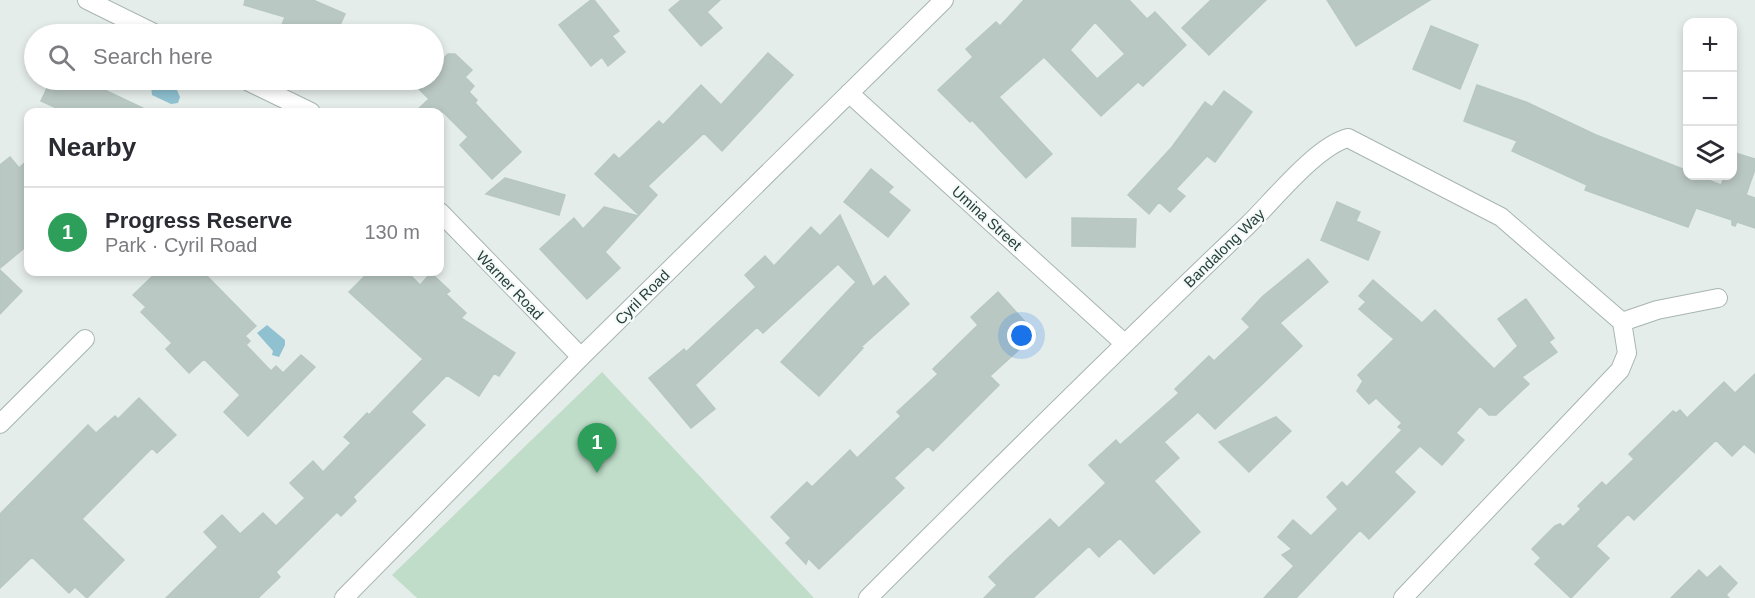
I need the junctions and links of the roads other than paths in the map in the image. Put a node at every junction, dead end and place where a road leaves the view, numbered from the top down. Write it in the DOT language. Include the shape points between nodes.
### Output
graph roads {
  1 [pos="87,0"];
  2 [pos="944,0"];
  3 [pos="136,24"];
  4 [pos="266,90"];
  5 [pos="849,93"];
  6 [pos="303,108"];
  7 [pos="444,216"];
  8 [pos="1718,298"];
  9 [pos="1622,322"];
  10 [pos="85,339"];
  11 [pos="1124,343"];
  12 [pos="581,357"];
  13 [pos="0,424"];
  14 [pos="344,598"];
  15 [pos="868,598"];
  16 [pos="1403,598"];
  1 -- 3 [label="street"];
  2 -- 5 [label="street, Cyril Road"];
  4 -- 6 [label="street"];
  5 -- 11 [label="street, Umina Street"];
  5 -- 12 [label="street, Cyril Road"];
  7 -- 12 [label="street, Warner Road"];
  8 -- 9 [label="street" via="1657,310"];
  9 -- 11 [label="street, Bandalong Way" via="1501,217 1348,138 1323,149"];
  9 -- 16 [label="street" via="1627,353 1620,370"];
  10 -- 13 [label="street"];
  11 -- 15 [label="street, Bandalong Way"];
  12 -- 14 [label="street, Cyril Road"];
}
